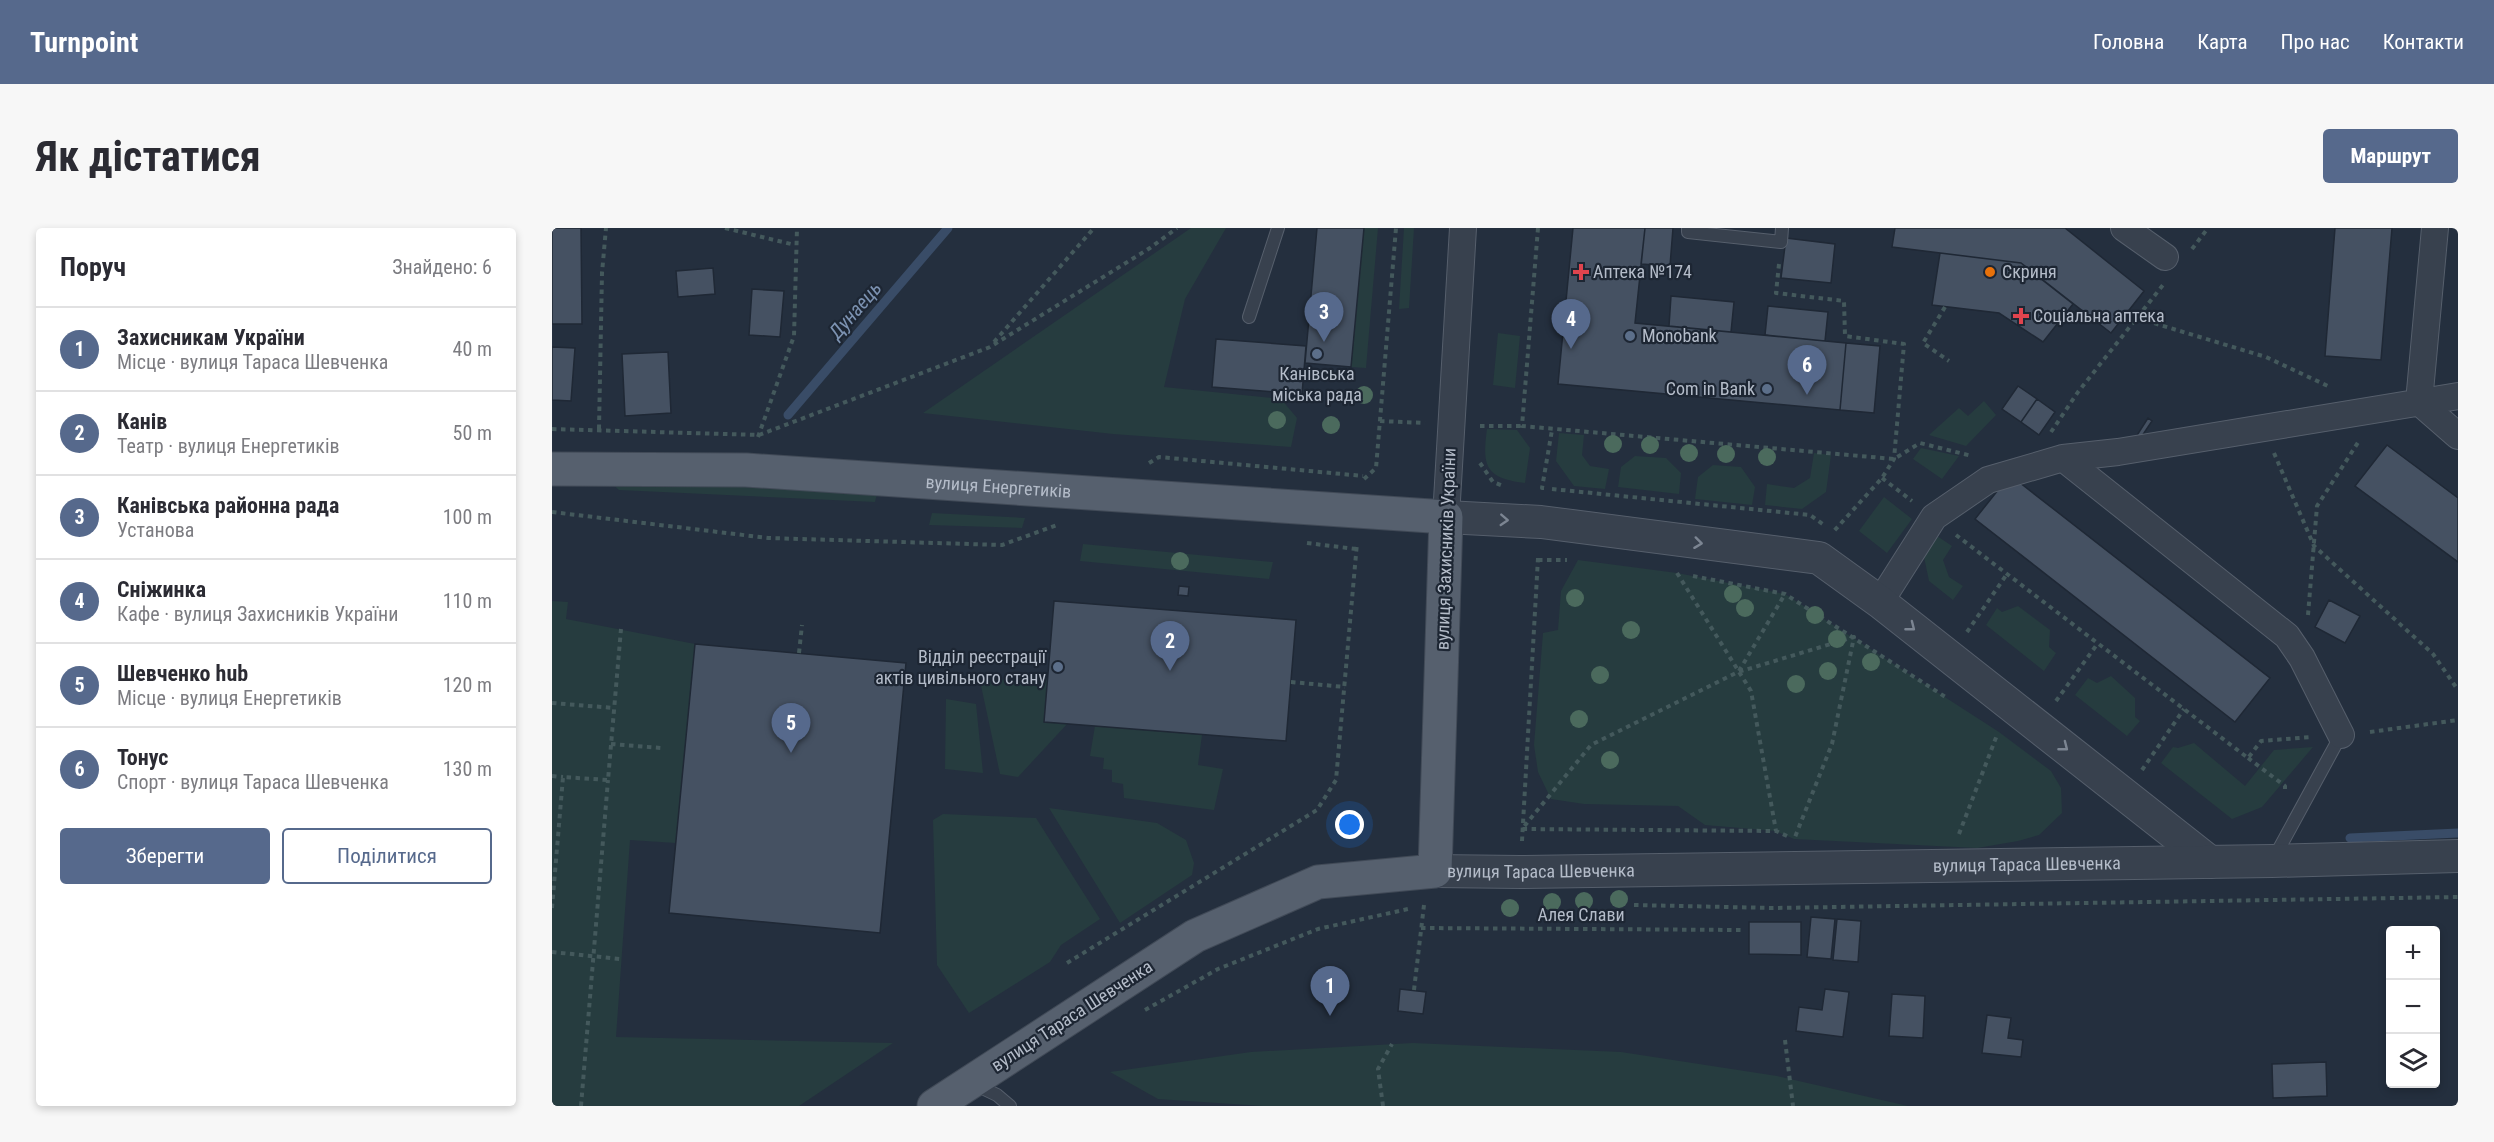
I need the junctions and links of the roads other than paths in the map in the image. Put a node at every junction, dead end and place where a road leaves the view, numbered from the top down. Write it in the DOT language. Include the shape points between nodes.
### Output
graph roads {
  1 [pos="1278,228"];
  2 [pos="1463,228"];
  3 [pos="1688,228"];
  4 [pos="1782,228"];
  5 [pos="2124,228"];
  6 [pos="2435,228"];
  7 [pos="2165,270"];
  8 [pos="1250,317"];
  9 [pos="2458,396"];
  10 [pos="2419,402"];
  11 [pos="2458,436"];
  12 [pos="2063,458"];
  13 [pos="552,469"];
  14 [pos="1446,517"];
  15 [pos="1880,602"];
  16 [pos="2341,735"];
  17 [pos="2458,856"];
  18 [pos="2272,861"];
  19 [pos="2210,862"];
  20 [pos="1435,871"];
  21 [pos="970,1082"];
  22 [pos="934,1106"];
  23 [pos="1010,1106"];
  1 -- 8 [label="lane"];
  2 -- 14 [label="street, вулиця Захисників України"];
  3 -- 4 [label="lane" via="1688,232 1781,242"];
  5 -- 7 [label="street"];
  6 -- 10 [label="street"];
  9 -- 10 [label="street"];
  10 -- 11 [label="street"];
  10 -- 12 [label="street"];
  12 -- 15 [label="street" via="1988,480 1934,518"];
  12 -- 16 [label="street" via="2287,636"];
  13 -- 14 [label="main road, вулиця Енергетиків" via="746,470"];
  14 -- 15 [label="street, one-way" via="1541,522 1819,558"];
  14 -- 20 [label="main road, вулиця Захисників України"];
  15 -- 19 [label="street, one-way"];
  16 -- 18 [label="lane"];
  17 -- 18 [label="street, вулиця Тараса Шевченка"];
  18 -- 19 [label="street, вулиця Тараса Шевченка"];
  19 -- 20 [label="street, вулиця Тараса Шевченка"];
  20 -- 21 [label="main road, вулиця Тараса Шевченка" via="1318,882 1195,936"];
  21 -- 22 [label="main road, вулиця Тараса Шевченка"];
  21 -- 23 [label="lane"];
}
